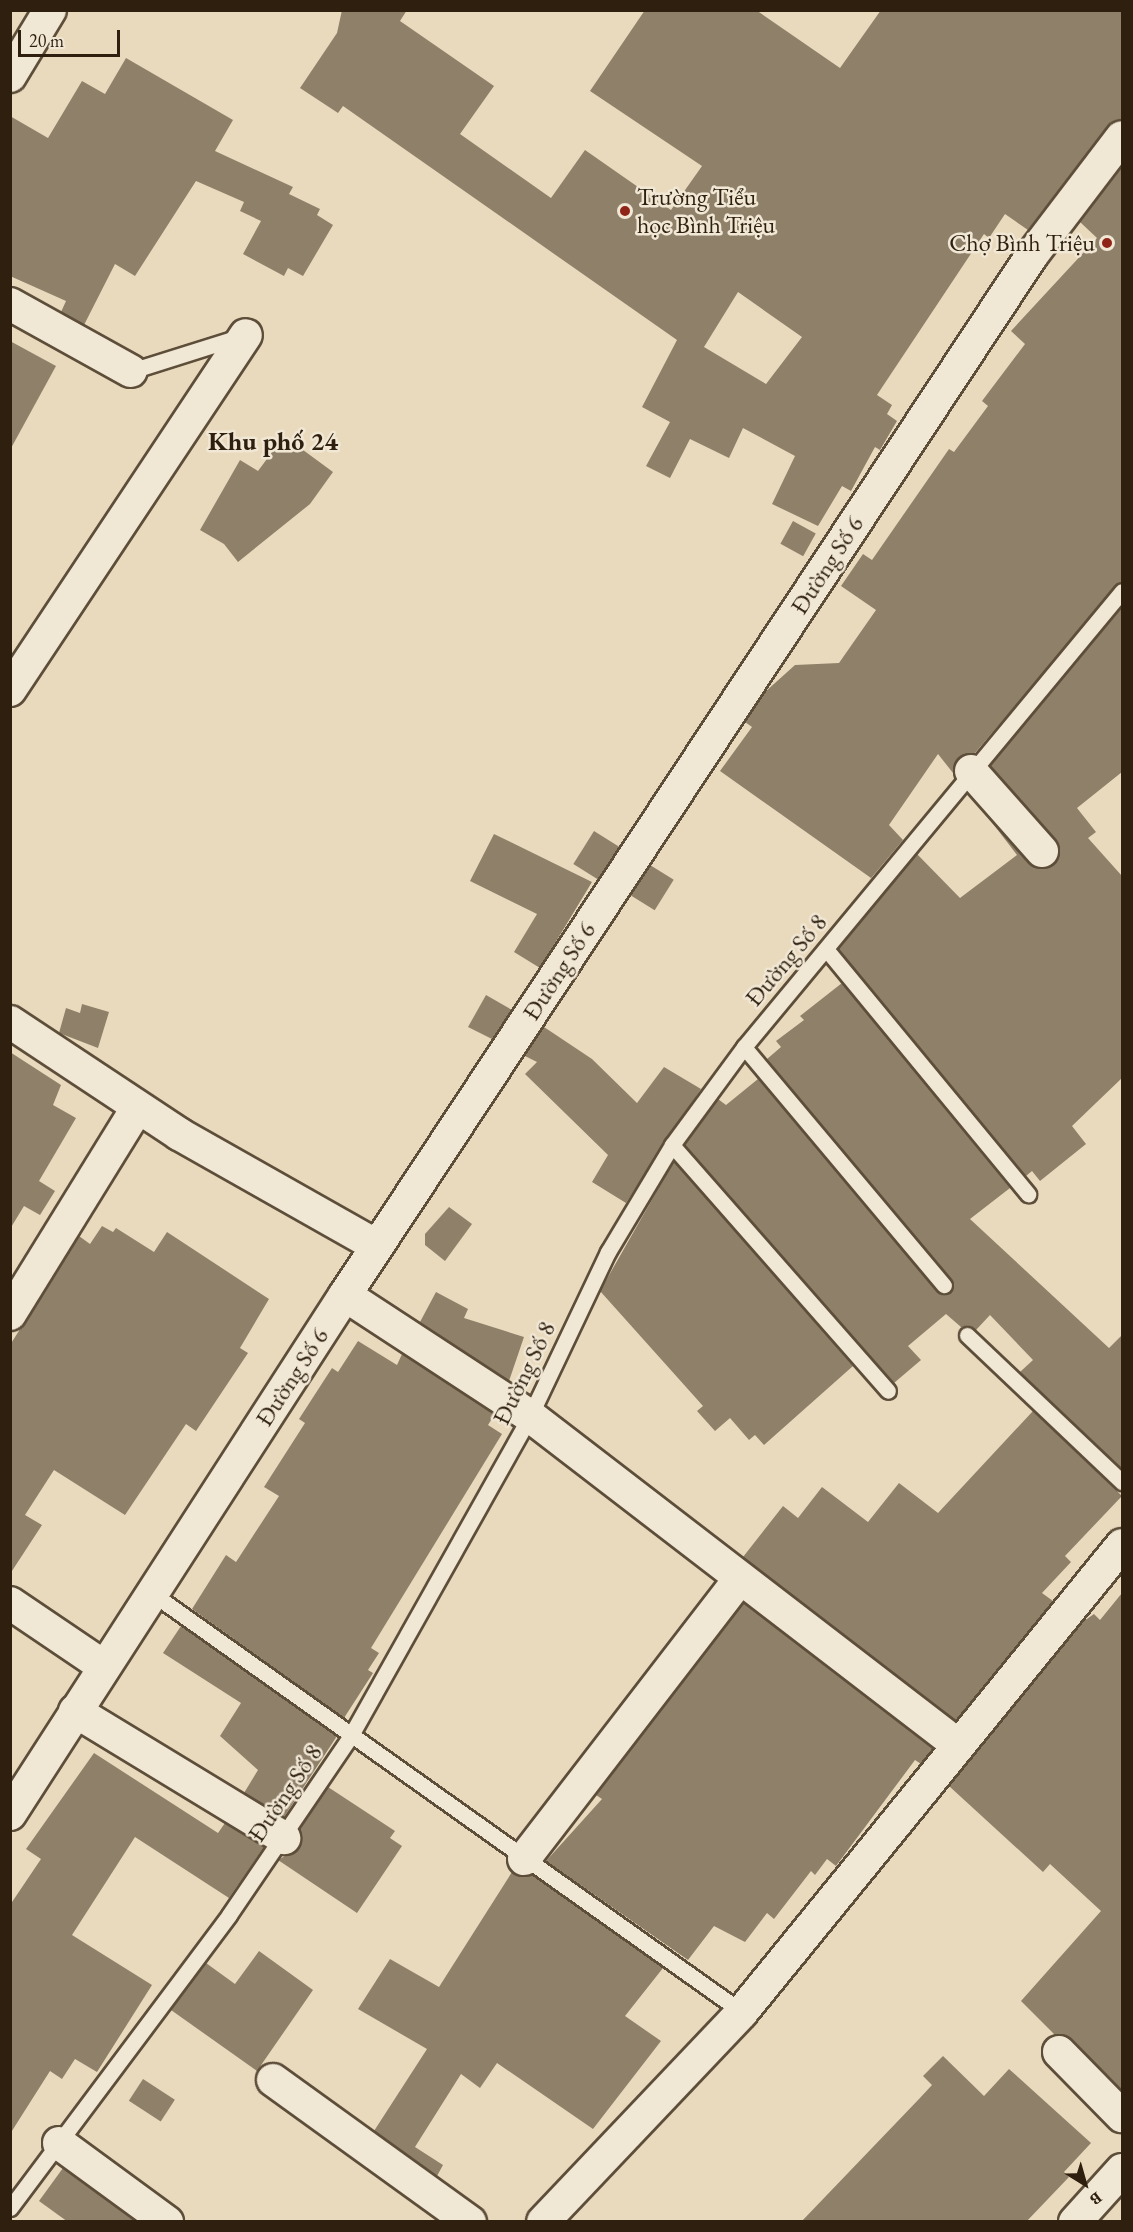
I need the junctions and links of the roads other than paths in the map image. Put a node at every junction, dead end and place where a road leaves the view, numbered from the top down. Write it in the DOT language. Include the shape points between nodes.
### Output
graph roads {
  1 [pos="50,10"];
  2 [pos="10,76"];
  3 [pos="1122,137"];
  4 [pos="10,304"];
  5 [pos="246,334"];
  6 [pos="131,371"];
  7 [pos="1122,591"];
  8 [pos="10,690"];
  9 [pos="970,771"];
  10 [pos="1042,851"];
  11 [pos="826,949"];
  12 [pos="10,1022"];
  13 [pos="744,1047"];
  14 [pos="137,1108"];
  15 [pos="672,1145"];
  16 [pos="1028,1194"];
  17 [pos="377,1246"];
  18 [pos="944,1284"];
  19 [pos="345,1295"];
  20 [pos="10,1314"];
  21 [pos="967,1335"];
  22 [pos="888,1391"];
  23 [pos="530,1416"];
  24 [pos="1122,1482"];
  25 [pos="1118,1560"];
  26 [pos="740,1579"];
  27 [pos="153,1594"];
  28 [pos="10,1603"];
  29 [pos="103,1666"];
  30 [pos="75,1711"];
  31 [pos="945,1735"];
  32 [pos="350,1737"];
  33 [pos="10,1814"];
  34 [pos="284,1838"];
  35 [pos="524,1859"];
  36 [pos="742,2012"];
  37 [pos="1059,2052"];
  38 [pos="273,2080"];
  39 [pos="1122,2116"];
  40 [pos="59,2143"];
  41 [pos="1122,2170"];
  42 [pos="10,2208"];
  43 [pos="167,2222"];
  44 [pos="470,2222"];
  45 [pos="543,2222"];
  46 [pos="1075,2222"];
  1 -- 2 [label="street"];
  3 -- 17 [label="street, Đường Số 6" via="1032,255"];
  4 -- 6 [label="street"];
  5 -- 6 [label="lane"];
  5 -- 8 [label="street"];
  7 -- 9 [label="lane, Đường Số 8"];
  9 -- 10 [label="street"];
  9 -- 11 [label="lane, Đường Số 8"];
  11 -- 13 [label="lane, Đường Số 8"];
  11 -- 16 [label="lane"];
  12 -- 14 [label="street"];
  13 -- 15 [label="lane, Đường Số 8"];
  13 -- 18 [label="lane"];
  14 -- 17 [label="street"];
  14 -- 20 [label="street"];
  15 -- 22 [label="lane"];
  15 -- 23 [label="lane, Đường Số 8" via="608,1252"];
  17 -- 19 [label="street, Đường Số 6"];
  19 -- 23 [label="street"];
  19 -- 27 [label="street, Đường Số 6"];
  21 -- 24 [label="lane"];
  23 -- 26 [label="street"];
  23 -- 32 [label="lane, Đường Số 8"];
  25 -- 36 [label="street"];
  26 -- 31 [label="street"];
  26 -- 35 [label="street"];
  27 -- 29 [label="street, Đường Số 6"];
  27 -- 32 [label="lane"];
  28 -- 29 [label="street"];
  29 -- 30 [label="street, Đường Số 6"];
  30 -- 33 [label="street, Đường Số 6"];
  30 -- 34 [label="street"];
  32 -- 34 [label="lane, Đường Số 8"];
  32 -- 35 [label="lane"];
  34 -- 40 [label="lane, Đường Số 8"];
  35 -- 36 [label="lane"];
  36 -- 45 [label="street"];
  37 -- 39 [label="street"];
  38 -- 44 [label="street"];
  40 -- 42 [label="lane, Đường Số 8"];
  40 -- 43 [label="street"];
  41 -- 46 [label="street"];
}
